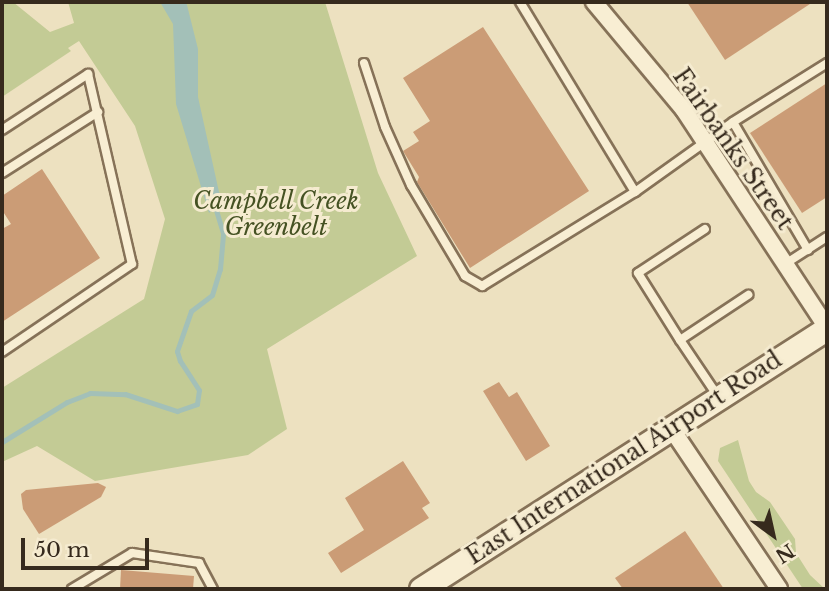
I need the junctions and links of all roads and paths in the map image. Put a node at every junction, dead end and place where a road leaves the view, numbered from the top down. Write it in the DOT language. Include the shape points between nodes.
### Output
graph roads {
  1 [pos="520,2"];
  2 [pos="594,2"];
  3 [pos="363,63"];
  4 [pos="827,63"];
  5 [pos="98,112"];
  6 [pos="733,122"];
  7 [pos="2,130"];
  8 [pos="705,143"];
  9 [pos="2,173"];
  10 [pos="635,192"];
  11 [pos="705,229"];
  12 [pos="827,237"];
  13 [pos="808,250"];
  14 [pos="785,264"];
  15 [pos="748,295"];
  16 [pos="827,328"];
  17 [pos="680,340"];
  18 [pos="2,352"];
  19 [pos="719,398"];
  20 [pos="671,428"];
  21 [pos="72,589"];
  22 [pos="213,589"];
  23 [pos="421,589"];
  24 [pos="779,589"];
  1 -- 10 [label="lane"];
  2 -- 8 [label="street, Fairbanks Street" via="684,110"];
  3 -- 10 [label="lane" via="411,185 465,276 482,286"];
  4 -- 6 [label="lane"];
  5 -- 7 [label="lane" via="88,74"];
  5 -- 9 [label="lane"];
  5 -- 18 [label="lane" via="131,264"];
  6 -- 8 [label="lane"];
  6 -- 13 [label="lane"];
  8 -- 10 [label="lane"];
  8 -- 14 [label="street, Fairbanks Street"];
  11 -- 17 [label="lane" via="638,272"];
  12 -- 13 [label="lane"];
  13 -- 14 [label="lane"];
  14 -- 16 [label="street, Fairbanks Street"];
  15 -- 17 [label="lane"];
  16 -- 19 [label="main road, East International Airport Road"];
  17 -- 19 [label="lane"];
  19 -- 20 [label="main road, East International Airport Road"];
  20 -- 23 [label="main road, East International Airport Road"];
  20 -- 24 [label="street"];
  21 -- 22 [label="lane" via="132,554 199,563"];
}
